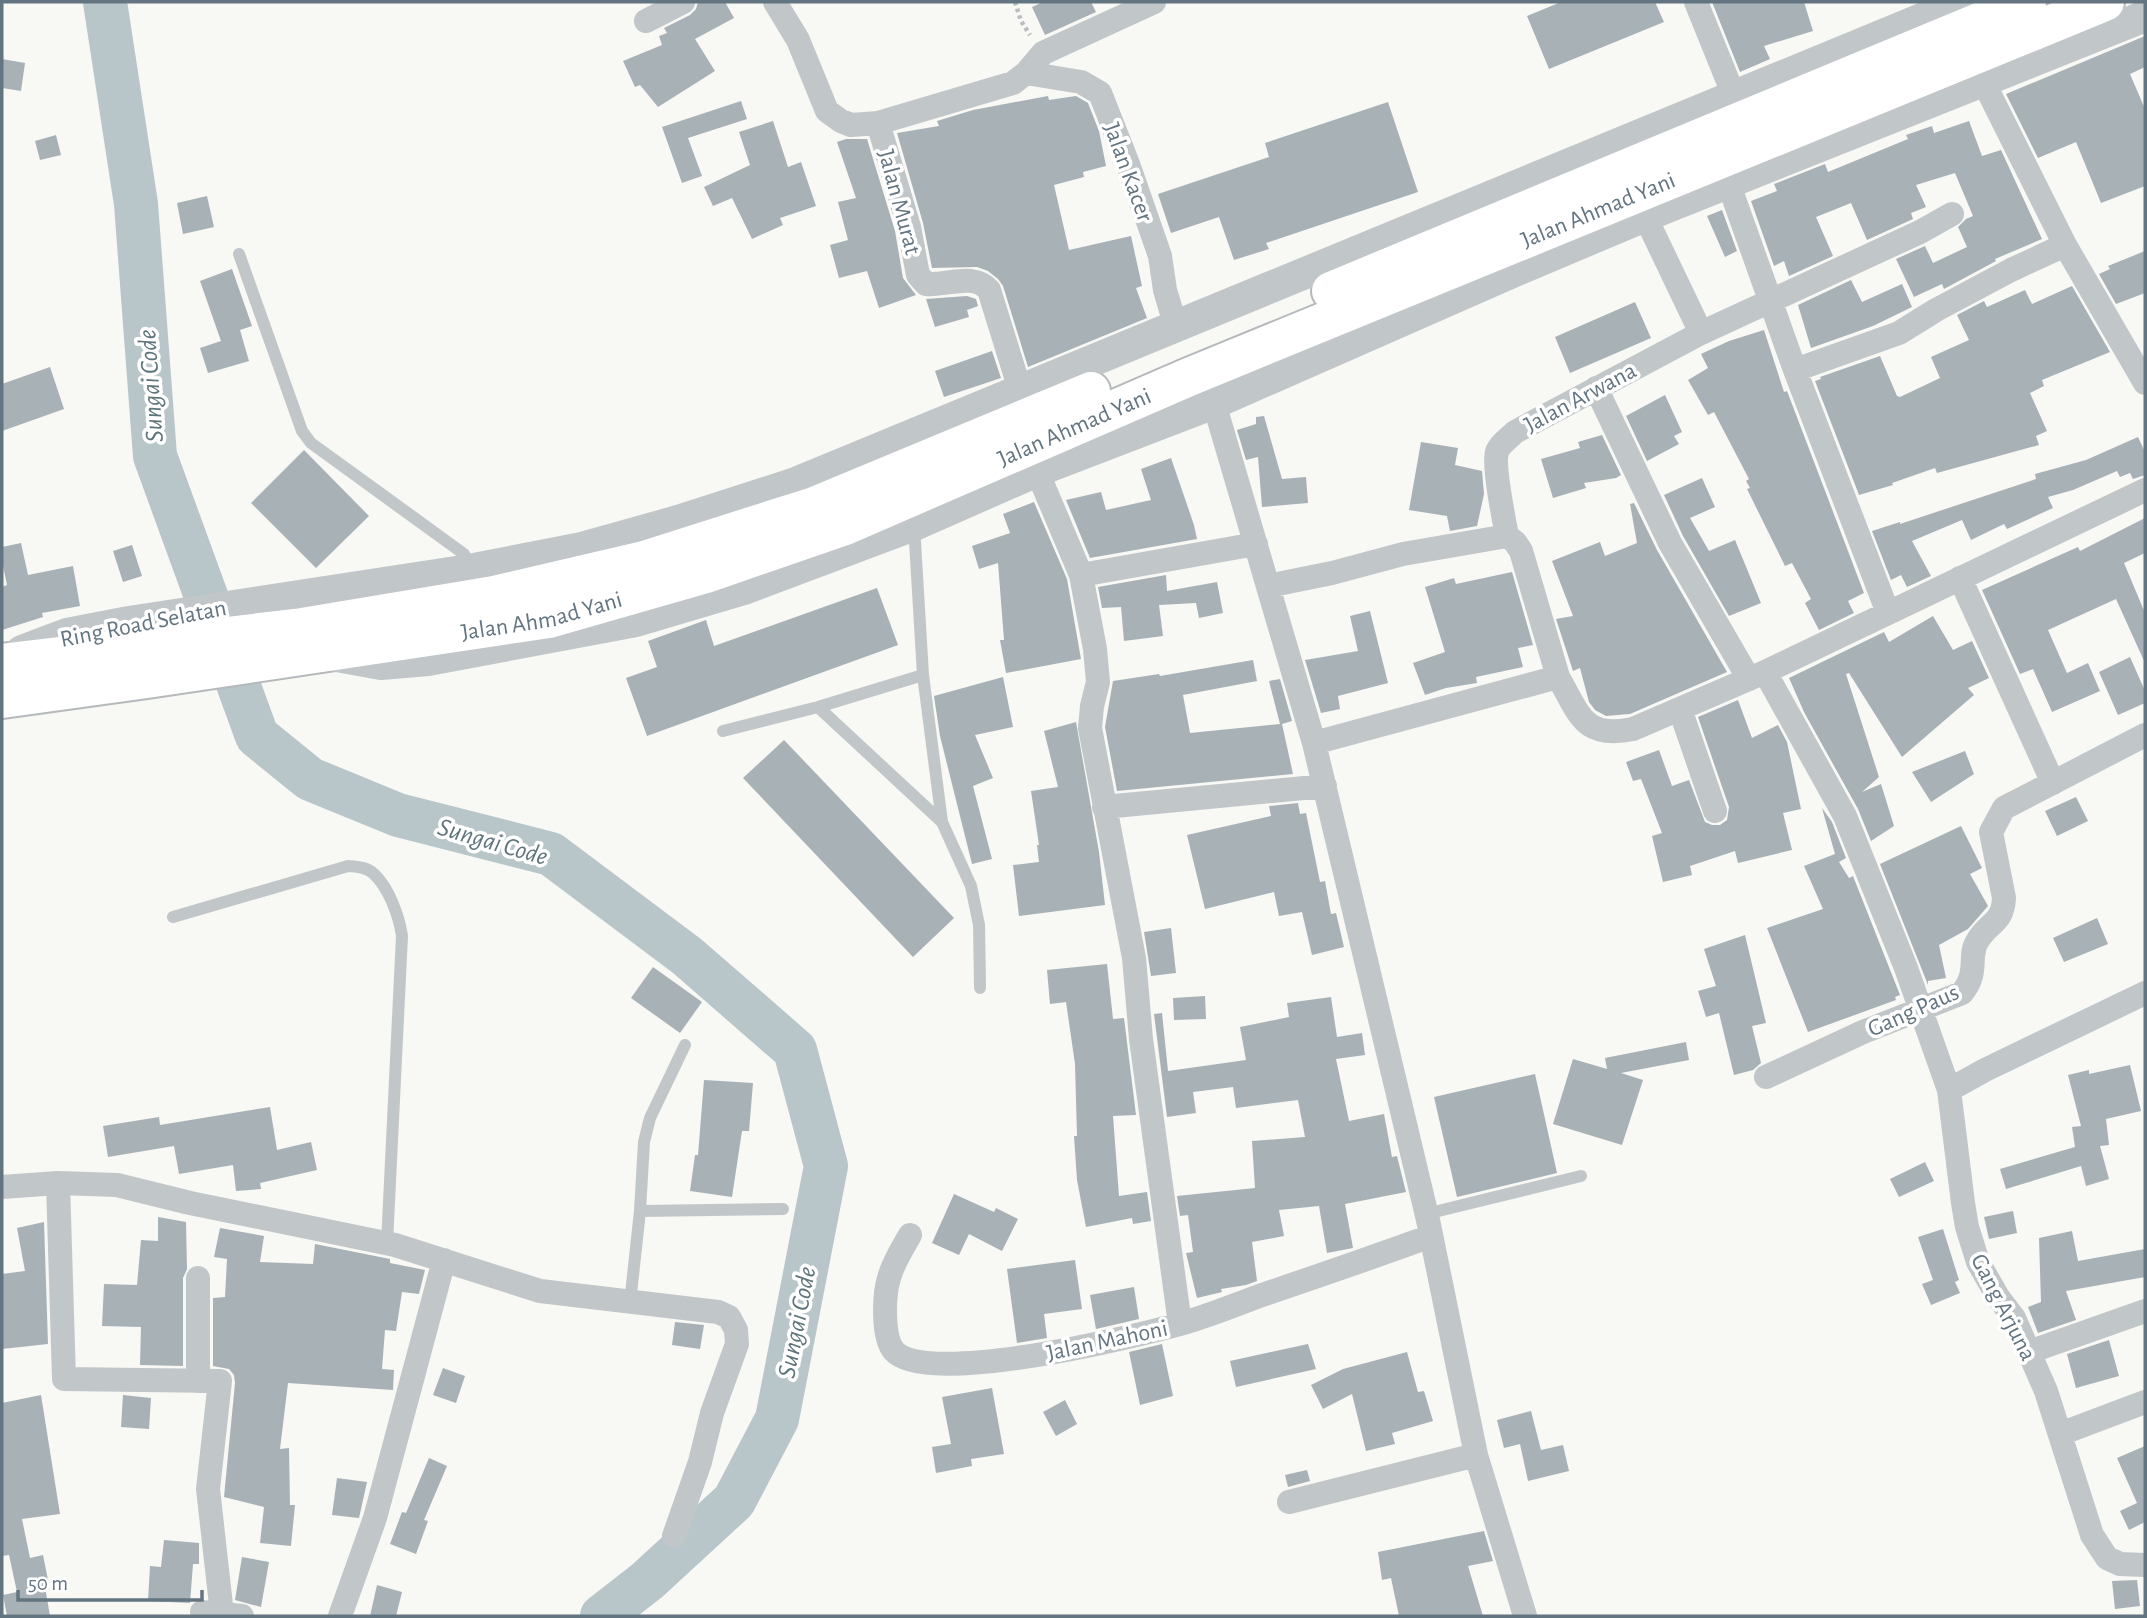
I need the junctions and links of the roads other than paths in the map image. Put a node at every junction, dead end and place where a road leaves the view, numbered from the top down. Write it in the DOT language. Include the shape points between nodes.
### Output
graph roads {
  1 [pos="684,2"];
  2 [pos="775,2"];
  3 [pos="1154,2"];
  4 [pos="1696,2"];
  5 [pos="1963,2"];
  6 [pos="2028,2"];
  7 [pos="2105,2"];
  8 [pos="1929,8"];
  9 [pos="2145,16"];
  10 [pos="646,21"];
  11 [pos="1026,73"];
  12 [pos="1983,81"];
  13 [pos="1734,96"];
  14 [pos="878,123"];
  15 [pos="1728,182"];
  16 [pos="1952,214"];
  17 [pos="1645,216"];
  18 [pos="2065,245"];
  19 [pos="239,254"];
  20 [pos="1519,256"];
  21 [pos="1770,299"];
  22 [pos="1701,333"];
  23 [pos="1189,366"];
  24 [pos="1795,370"];
  25 [pos="2145,383"];
  26 [pos="1596,388"];
  27 [pos="1020,390"];
  28 [pos="1037,471"];
  29 [pos="2145,490"];
  30 [pos="914,525"];
  31 [pos="1507,536"];
  32 [pos="1256,544"];
  33 [pos="469,570"];
  34 [pos="1081,575"];
  35 [pos="1960,578"];
  36 [pos="1268,586"];
  37 [pos="1888,613"];
  38 [pos="304,633"];
  39 [pos="139,649"];
  40 [pos="2,661"];
  41 [pos="923,675"];
  42 [pos="1757,675"];
  43 [pos="1558,677"];
  44 [pos="2,699"];
  45 [pos="818,707"];
  46 [pos="1680,709"];
  47 [pos="723,731"];
  48 [pos="2145,735"];
  49 [pos="1314,743"];
  50 [pos="2053,783"];
  51 [pos="1325,786"];
  52 [pos="1104,807"];
  53 [pos="1715,811"];
  54 [pos="942,822"];
  55 [pos="173,917"];
  56 [pos="980,988"];
  57 [pos="2144,996"];
  58 [pos="1921,1009"];
  59 [pos="685,1045"];
  60 [pos="1766,1077"];
  61 [pos="1949,1090"];
  62 [pos="1581,1176"];
  63 [pos="58,1183"];
  64 [pos="2,1187"];
  65 [pos="783,1209"];
  66 [pos="640,1211"];
  67 [pos="1429,1225"];
  68 [pos="910,1235"];
  69 [pos="387,1243"];
  70 [pos="444,1260"];
  71 [pos="198,1278"];
  72 [pos="630,1303"];
  73 [pos="2145,1311"];
  74 [pos="1180,1324"];
  75 [pos="2029,1352"];
  76 [pos="198,1381"];
  77 [pos="2145,1402"];
  78 [pos="2060,1434"];
  79 [pos="1476,1455"];
  80 [pos="1289,1502"];
  81 [pos="674,1536"];
  82 [pos="2145,1565"];
  83 [pos="222,1614"];
  84 [pos="340,1616"];
  85 [pos="1525,1616"];
  1 -- 10 [label="street"];
  2 -- 14 [label="street, Jalan Murat" via="798,40 827,111 851,125"];
  3 -- 11 [label="street" via="1042,53"];
  4 -- 13 [label="street"];
  5 -- 8 [label="street"];
  6 -- 23 [label="highway, Jalan Ahmad Yani"];
  7 -- 20 [label="highway, Jalan Ahmad Yani"];
  8 -- 13 [label="street"];
  9 -- 12 [label="street"];
  11 -- 14 [label="street" via="1013,83"];
  11 -- 23 [label="street, Jalan Kacer" via="1081,82 1100,93 1160,256 1165,290"];
  12 -- 15 [label="street"];
  12 -- 18 [label="street"];
  13 -- 23 [label="street"];
  14 -- 27 [label="street, Jalan Murat" via="909,227 918,275 926,284 973,280 984,284"];
  15 -- 17 [label="street"];
  15 -- 21 [label="street"];
  16 -- 21 [label="street, Jalan Arwana"];
  17 -- 20 [label="street"];
  17 -- 22 [label="street"];
  18 -- 24 [label="street" via="1899,333"];
  18 -- 25 [label="street"];
  19 -- 33 [label="lane" via="302,431 311,443 464,554"];
  20 -- 23 [label="highway, Jalan Ahmad Yani"];
  21 -- 22 [label="street, Jalan Arwana"];
  21 -- 24 [label="street"];
  22 -- 26 [label="street, Jalan Arwana"];
  23 -- 27 [label="street, Ring Road Selatan"];
  23 -- 28 [label="street"];
  23 -- 32 [label="street, Jalan Kacer"];
  23 -- 38 [label="highway, Jalan Ahmad Yani" via="814,506 643,560"];
  24 -- 37 [label="street"];
  26 -- 31 [label="street, Jalan Arwana" via="1515,432 1497,452"];
  26 -- 42 [label="street, Gang Arjuna" via="1670,543"];
  27 -- 33 [label="street, Ring Road Selatan" via="793,484 582,548"];
  28 -- 30 [label="street"];
  28 -- 34 [label="street"];
  29 -- 35 [label="street"];
  30 -- 38 [label="street" via="744,589 635,621 428,660 381,664"];
  30 -- 41 [label="lane"];
  31 -- 36 [label="street" via="1403,554"];
  31 -- 43 [label="street, Jalan Arwana" via="1521,551"];
  32 -- 34 [label="street"];
  32 -- 36 [label="street, Jalan Kacer"];
  33 -- 38 [label="street, Ring Road Selatan"];
  34 -- 52 [label="street" via="1097,663 1090,728"];
  35 -- 37 [label="street"];
  35 -- 50 [label="street"];
  36 -- 49 [label="street, Jalan Kacer"];
  37 -- 42 [label="street"];
  38 -- 39 [label="highway, Jalan Ahmad Yani"];
  38 -- 39 [label="street, Ring Road Selatan"];
  39 -- 40 [label="highway, Jalan Ahmad Yani"];
  39 -- 44 [label="highway, Jalan Ahmad Yani"];
  41 -- 45 [label="lane"];
  41 -- 54 [label="lane"];
  42 -- 46 [label="street"];
  42 -- 58 [label="street, Gang Arjuna" via="1844,816"];
  43 -- 46 [label="street, Jalan Arwana" via="1593,729 1614,733 1633,729"];
  43 -- 49 [label="street"];
  45 -- 47 [label="lane"];
  45 -- 54 [label="lane"];
  46 -- 53 [label="street"];
  48 -- 50 [label="street, Gang Paus"];
  49 -- 51 [label="street, Jalan Kacer"];
  50 -- 58 [label="street, Gang Paus" via="1999,815 1992,832 2004,898 2000,919 1976,941 1971,982 1962,993"];
  51 -- 52 [label="street"];
  51 -- 67 [label="street, Jalan Kacer"];
  52 -- 74 [label="street" via="1134,958"];
  54 -- 56 [label="lane" via="971,886 979,925"];
  55 -- 69 [label="lane" via="348,866 376,875 399,920 402,936"];
  57 -- 61 [label="street"];
  58 -- 60 [label="street, Gang Paus"];
  58 -- 61 [label="street, Gang Arjuna"];
  59 -- 66 [label="lane" via="650,1118"];
  61 -- 75 [label="street, Gang Arjuna" via="1967,1227 1978,1262 2014,1318"];
  62 -- 67 [label="lane"];
  63 -- 64 [label="street"];
  63 -- 69 [label="street" via="117,1185"];
  63 -- 76 [label="street" via="64,1379"];
  65 -- 66 [label="lane"];
  66 -- 72 [label="lane"];
  67 -- 74 [label="street, Jalan Mahoni"];
  67 -- 79 [label="street, Jalan Kacer"];
  68 -- 74 [label="street, Jalan Mahoni" via="889,1279 885,1313 893,1350 909,1360 969,1363 1029,1357"];
  69 -- 70 [label="street"];
  70 -- 72 [label="street" via="540,1291"];
  70 -- 84 [label="street" via="375,1518"];
  71 -- 76 [label="street"];
  72 -- 81 [label="street" via="718,1312 729,1317 736,1330 737,1344"];
  73 -- 75 [label="street"];
  75 -- 78 [label="street, Gang Arjuna"];
  76 -- 83 [label="street" via="220,1381 208,1489"];
  77 -- 78 [label="street"];
  78 -- 82 [label="street, Gang Arjuna" via="2099,1547 2107,1558 2120,1564"];
  79 -- 80 [label="street"];
  79 -- 85 [label="street, Jalan Kacer"];
}
